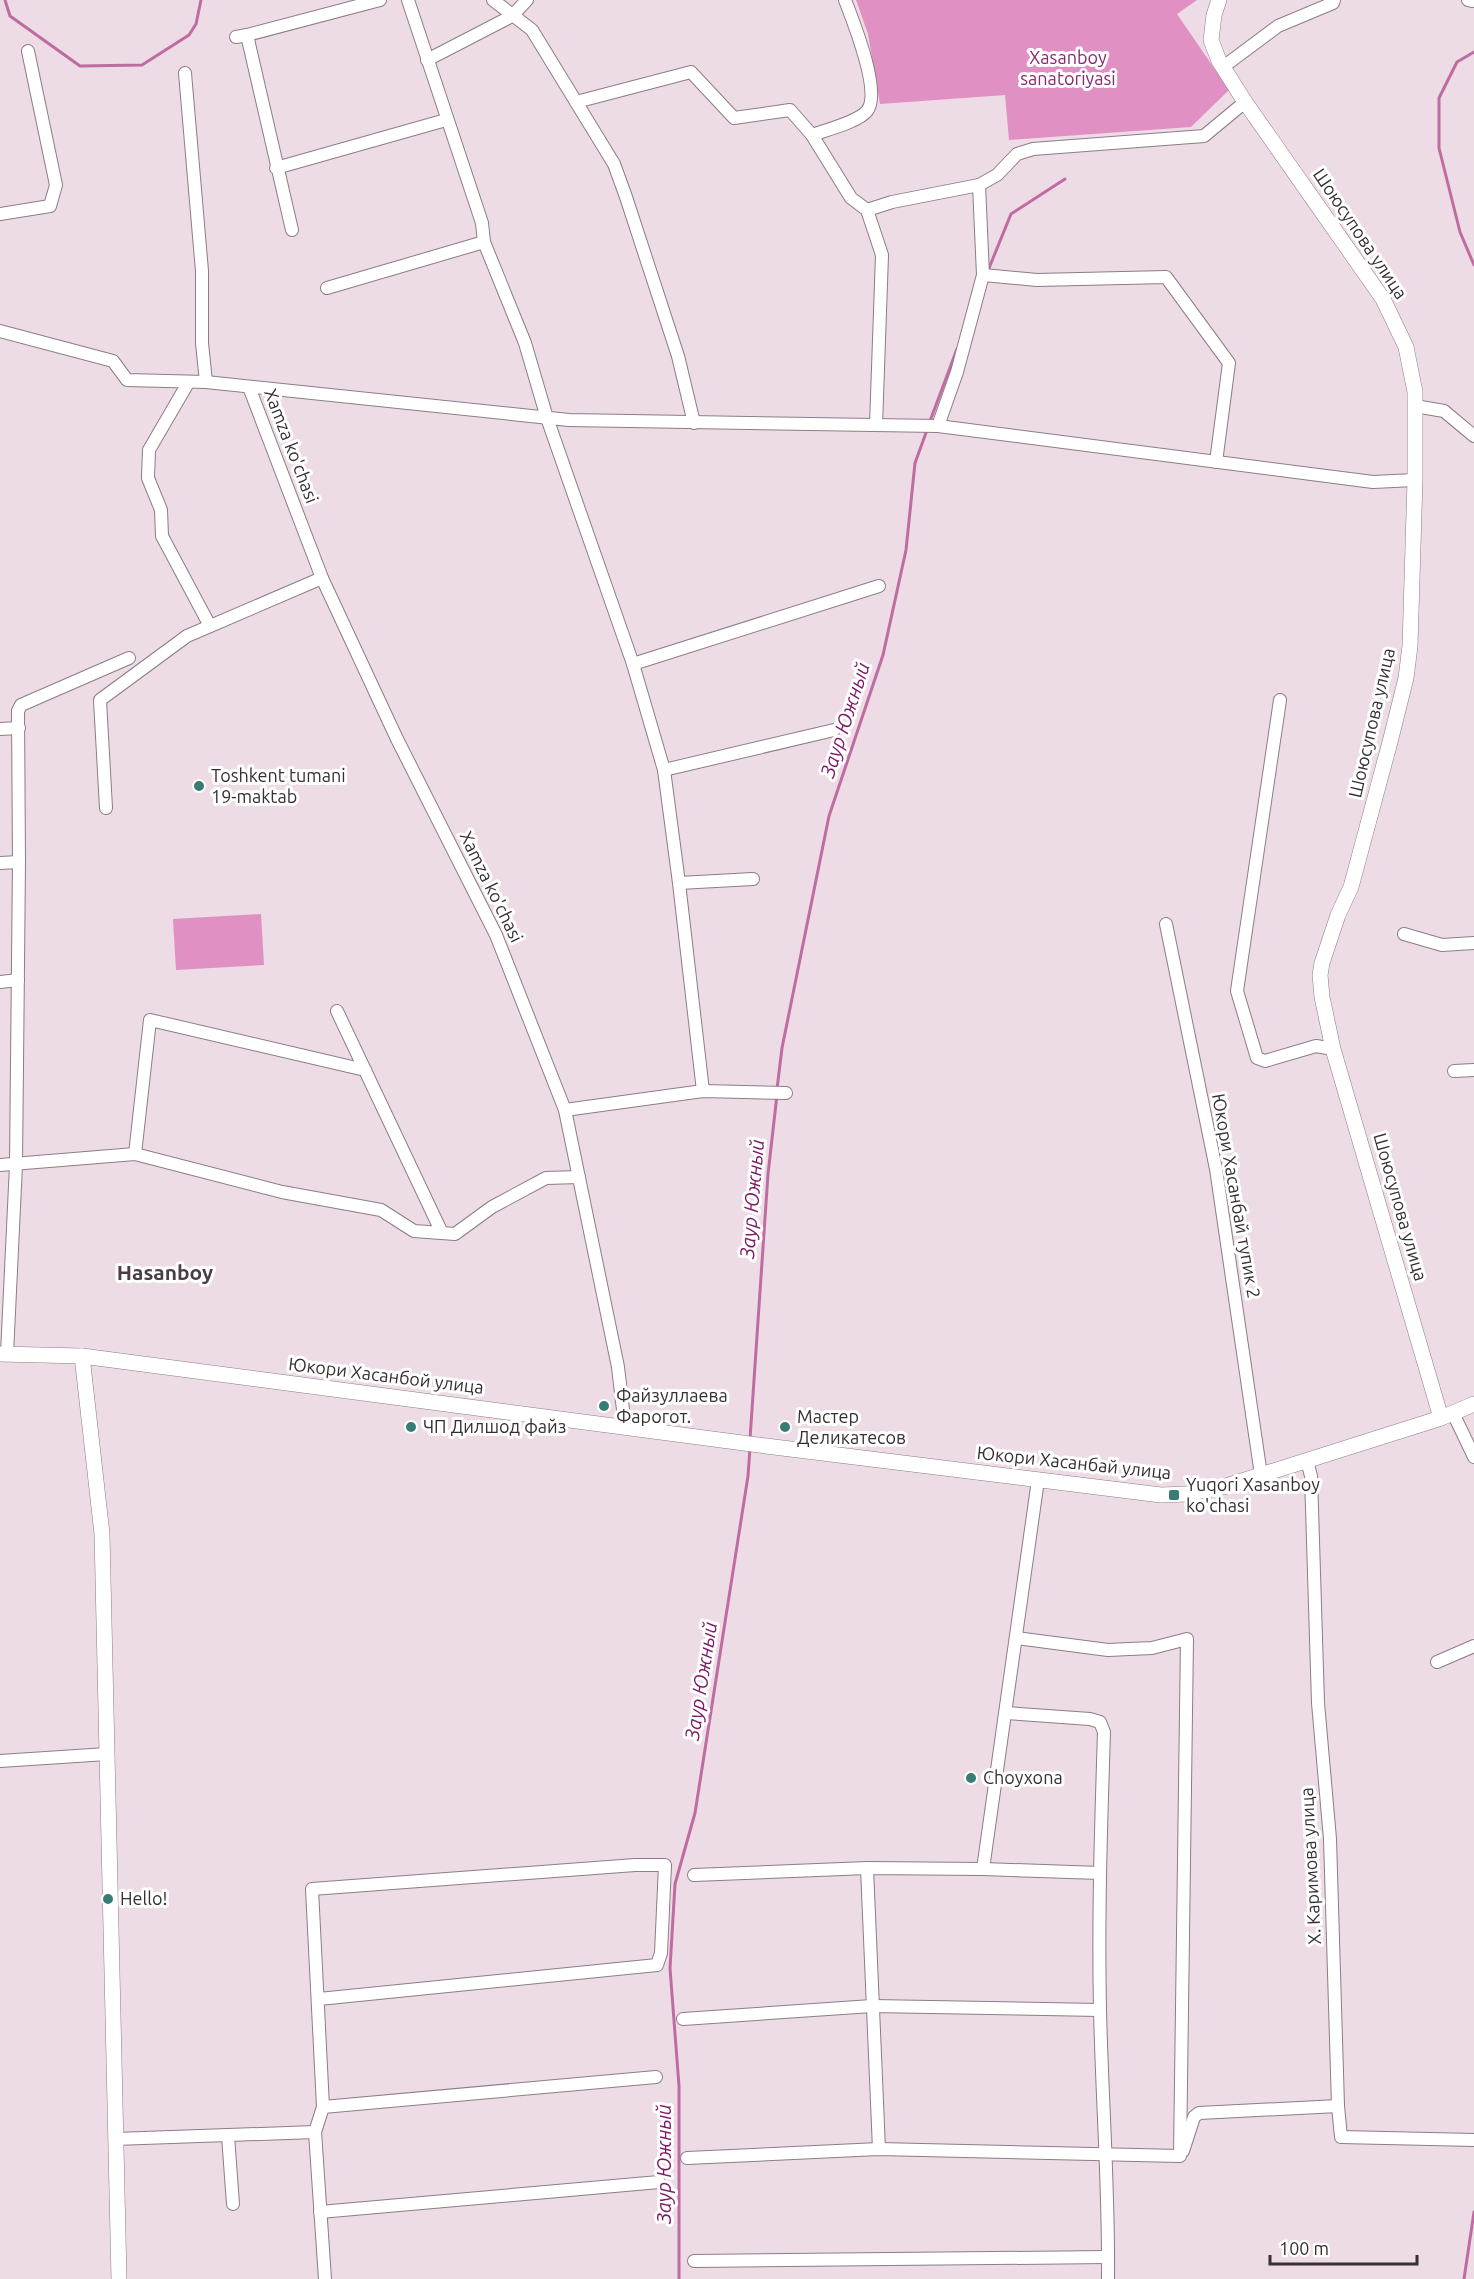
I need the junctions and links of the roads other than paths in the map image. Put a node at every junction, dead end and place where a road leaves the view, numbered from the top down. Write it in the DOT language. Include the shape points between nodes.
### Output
graph roads {
  1 [pos="380,0"];
  2 [pos="408,0"];
  3 [pos="493,0"];
  4 [pos="527,0"];
  5 [pos="845,0"];
  6 [pos="1219,0"];
  7 [pos="1334,0"];
  8 [pos="512,16"];
  9 [pos="28,51"];
  10 [pos="427,60"];
  11 [pos="1223,67"];
  12 [pos="186,73"];
  13 [pos="576,102"];
  14 [pos="1245,102"];
  15 [pos="446,120"];
  16 [pos="812,135"];
  17 [pos="276,168"];
  18 [pos="979,185"];
  19 [pos="867,210"];
  20 [pos="0,214"];
  21 [pos="291,230"];
  22 [pos="484,242"];
  23 [pos="983,275"];
  24 [pos="327,288"];
  25 [pos="0,331"];
  26 [pos="188,382"];
  27 [pos="207,382"];
  28 [pos="249,387"];
  29 [pos="1415,406"];
  30 [pos="547,418"];
  31 [pos="694,423"];
  32 [pos="876,425"];
  33 [pos="938,426"];
  34 [pos="1474,436"];
  35 [pos="1216,462"];
  36 [pos="1415,480"];
  37 [pos="322,578"];
  38 [pos="879,586"];
  39 [pos="210,626"];
  40 [pos="129,657"];
  41 [pos="633,664"];
  42 [pos="1280,700"];
  43 [pos="1,727"];
  44 [pos="19,728"];
  45 [pos="834,730"];
  46 [pos="664,770"];
  47 [pos="106,808"];
  48 [pos="20,862"];
  49 [pos="0,863"];
  50 [pos="753,879"];
  51 [pos="679,883"];
  52 [pos="1166,924"];
  53 [pos="1404,934"];
  54 [pos="1474,943"];
  55 [pos="18,980"];
  56 [pos="0,982"];
  57 [pos="337,1011"];
  58 [pos="1333,1048"];
  59 [pos="365,1070"];
  60 [pos="1474,1070"];
  61 [pos="1454,1071"];
  62 [pos="703,1091"];
  63 [pos="786,1093"];
  64 [pos="565,1110"];
  65 [pos="135,1154"];
  66 [pos="0,1165"];
  67 [pos="16,1165"];
  68 [pos="579,1177"];
  69 [pos="442,1233"];
  70 [pos="4,1354"];
  71 [pos="82,1356"];
  72 [pos="1474,1404"];
  73 [pos="1447,1416"];
  74 [pos="625,1427"];
  75 [pos="766,1446"];
  76 [pos="1474,1457"];
  77 [pos="1307,1461"];
  78 [pos="1261,1474"];
  79 [pos="1038,1480"];
  80 [pos="1016,1638"];
  81 [pos="1474,1646"];
  82 [pos="1437,1662"];
  83 [pos="1006,1713"];
  84 [pos="107,1754"];
  85 [pos="0,1761"];
  86 [pos="867,1868"];
  87 [pos="984,1869"];
  88 [pos="1100,1873"];
  89 [pos="694,1875"];
  90 [pos="319,1999"];
  91 [pos="872,2006"];
  92 [pos="1100,2010"];
  93 [pos="683,2019"];
  94 [pos="656,2077"];
  95 [pos="1338,2106"];
  96 [pos="323,2107"];
  97 [pos="1181,2113"];
  98 [pos="1194,2117"];
  99 [pos="315,2132"];
  100 [pos="228,2136"];
  101 [pos="115,2139"];
  102 [pos="1474,2140"];
  103 [pos="879,2149"];
  104 [pos="1107,2154"];
  105 [pos="1180,2156"];
  106 [pos="687,2158"];
  107 [pos="658,2182"];
  108 [pos="233,2204"];
  109 [pos="320,2212"];
  110 [pos="1108,2257"];
  111 [pos="694,2261"];
  112 [pos="119,2279"];
  113 [pos="326,2279"];
  114 [pos="1108,2279"];
  1 -- 17 [label="street" via="242,36"];
  2 -- 10 [label="street"];
  3 -- 8 [label="street"];
  4 -- 8 [label="street"];
  5 -- 16 [label="street" via="864,50 872,102 854,120"];
  6 -- 11 [label="street, Шоюсупова улица" via="1212,40"];
  7 -- 11 [label="street" via="1278,26"];
  8 -- 10 [label="street"];
  8 -- 13 [label="street" via="532,30"];
  9 -- 20 [label="street" via="56,185 50,207"];
  10 -- 15 [label="street"];
  11 -- 14 [label="street, Шоюсупова улица"];
  12 -- 27 [label="street"];
  13 -- 16 [label="street" via="691,72 734,118 790,110"];
  13 -- 31 [label="street" via="614,164 627,197 678,356"];
  14 -- 18 [label="street" via="1204,136 1033,148 1017,154 997,175"];
  14 -- 29 [label="street, Шоюсупова улица" via="1383,299 1406,347"];
  15 -- 17 [label="street"];
  15 -- 22 [label="street" via="482,223"];
  16 -- 19 [label="street" via="850,198"];
  17 -- 21 [label="street"];
  18 -- 19 [label="street"];
  18 -- 23 [label="street"];
  19 -- 32 [label="street" via="882,255"];
  22 -- 24 [label="street"];
  22 -- 30 [label="street" via="525,343"];
  23 -- 33 [label="street"];
  23 -- 35 [label="street" via="1037,280 1166,277 1229,363"];
  25 -- 26 [label="street" via="113,361 127,380"];
  26 -- 27 [label="street"];
  26 -- 39 [label="street" via="149,450 148,478 161,510 162,536"];
  27 -- 28 [label="street"];
  28 -- 30 [label="street"];
  28 -- 37 [label="street, Xamza ko'chasi"];
  29 -- 34 [label="street" via="1444,411"];
  29 -- 36 [label="street, Шоюсупова улица"];
  30 -- 31 [label="street"];
  30 -- 41 [label="street"];
  31 -- 32 [label="street"];
  32 -- 33 [label="street"];
  33 -- 35 [label="street"];
  35 -- 36 [label="street" via="1373,482"];
  36 -- 58 [label="street, Шоюсупова улица" via="1412,630 1406,678 1351,887 1329,940 1320,975"];
  37 -- 39 [label="street"];
  37 -- 64 [label="street, Xamza ko'chasi" via="397,739 496,935"];
  38 -- 41 [label="street"];
  39 -- 47 [label="street" via="187,636 100,700"];
  40 -- 44 [label="street" via="21,705"];
  41 -- 46 [label="street"];
  42 -- 58 [label="street" via="1237,991 1257,1058 1265,1061 1316,1046"];
  43 -- 44 [label="street"];
  44 -- 48 [label="street"];
  45 -- 46 [label="street"];
  46 -- 51 [label="street"];
  48 -- 49 [label="street"];
  48 -- 55 [label="street"];
  50 -- 51 [label="street"];
  51 -- 62 [label="street"];
  52 -- 78 [label="street, Юкори Хасанбай тупик 2" via="1216,1170"];
  53 -- 54 [label="street" via="1442,945"];
  55 -- 56 [label="street"];
  55 -- 67 [label="street"];
  57 -- 59 [label="street"];
  58 -- 73 [label="street, Шоюсупова улица"];
  59 -- 65 [label="street" via="150,1020"];
  59 -- 69 [label="street"];
  60 -- 61 [label="street"];
  62 -- 63 [label="street"];
  62 -- 64 [label="street"];
  64 -- 68 [label="street, Xamza ko'chasi"];
  65 -- 67 [label="street"];
  65 -- 69 [label="street" via="282,1192 381,1210 414,1231"];
  66 -- 67 [label="street"];
  67 -- 70 [label="street"];
  68 -- 69 [label="street" via="546,1178 492,1207 455,1234"];
  68 -- 74 [label="street, Xamza ko'chasi" via="618,1367"];
  70 -- 71 [label="street, Юкори Хасанбой улица"];
  71 -- 74 [label="street, Юкори Хасанбой улица"];
  71 -- 84 [label="street" via="102,1534"];
  72 -- 73 [label="street, Юкори Хасанбай улица"];
  73 -- 76 [label="street"];
  73 -- 77 [label="street, Юкори Хасанбай улица"];
  74 -- 75 [label="street, Юкори Хасанбой улица"];
  75 -- 79 [label="street, Юкори Хасанбай улица"];
  77 -- 78 [label="street, Юкори Хасанбай улица"];
  77 -- 95 [label="street, Х. Каримова улица" via="1311,1476 1318,1703 1330,1839"];
  78 -- 79 [label="street, Юкори Хасанбай улица" via="1211,1490 1180,1494 1149,1494"];
  79 -- 80 [label="street"];
  80 -- 83 [label="street"];
  80 -- 97 [label="street" via="1108,1650 1152,1648 1187,1639"];
  81 -- 82 [label="street"];
  83 -- 87 [label="street"];
  83 -- 88 [label="street" via="1100,1722 1104,1732"];
  84 -- 85 [label="street"];
  84 -- 101 [label="street"];
  86 -- 87 [label="street"];
  86 -- 89 [label="street"];
  86 -- 91 [label="street"];
  87 -- 88 [label="street"];
  88 -- 92 [label="street"];
  90 -- 90 [label="street" via="312,1889 665,1865 661,1953 657,1965"];
  90 -- 96 [label="street"];
  91 -- 92 [label="street"];
  91 -- 93 [label="street"];
  91 -- 103 [label="street"];
  92 -- 104 [label="street"];
  94 -- 96 [label="street"];
  95 -- 98 [label="street" via="1205,2112"];
  95 -- 102 [label="street, Х. Каримова улица" via="1341,2137"];
  96 -- 99 [label="street"];
  97 -- 98 [label="street"];
  97 -- 105 [label="street"];
  98 -- 105 [label="street"];
  99 -- 100 [label="street"];
  99 -- 109 [label="street"];
  100 -- 101 [label="street"];
  100 -- 108 [label="street"];
  101 -- 112 [label="street"];
  103 -- 104 [label="street"];
  103 -- 106 [label="street"];
  104 -- 105 [label="street"];
  104 -- 110 [label="street"];
  107 -- 109 [label="street"];
  109 -- 113 [label="street"];
  110 -- 111 [label="street"];
  110 -- 114 [label="street"];
}
